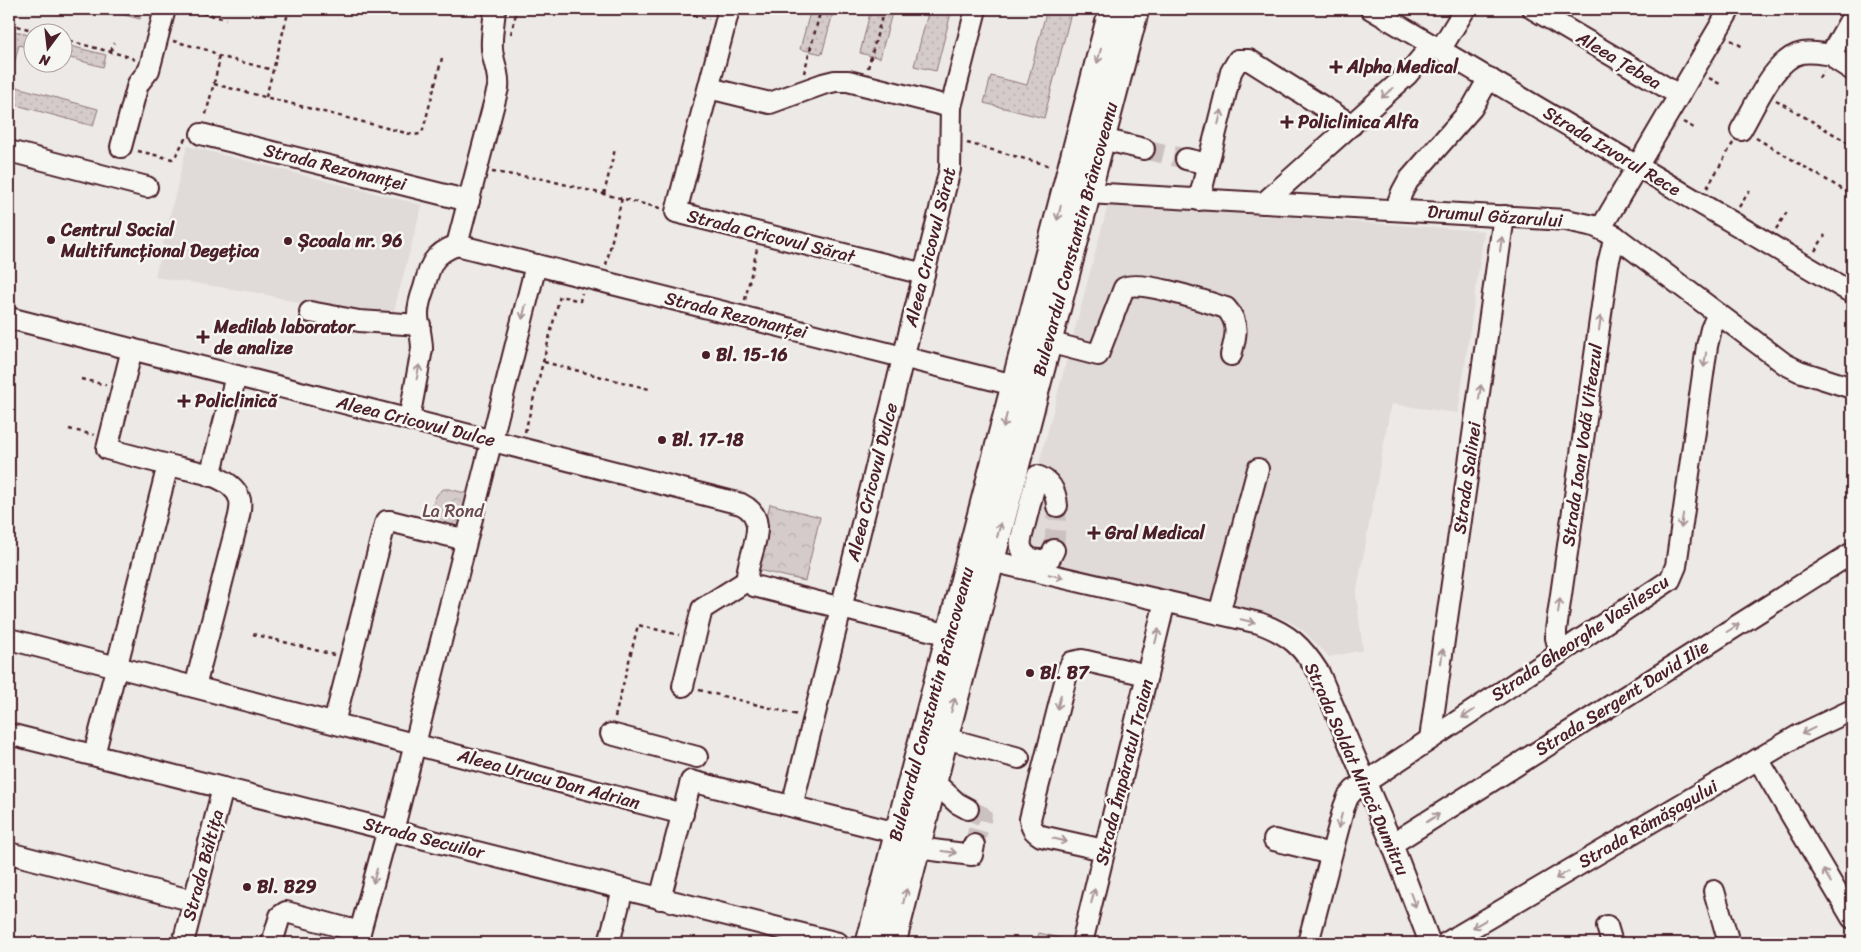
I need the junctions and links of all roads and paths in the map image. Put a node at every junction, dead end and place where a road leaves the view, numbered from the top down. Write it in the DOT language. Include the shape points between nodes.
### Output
graph roads {
  1 [pos="164,9"];
  2 [pos="186,9"];
  3 [pos="495,9"];
  4 [pos="670,9"];
  5 [pos="820,9"];
  6 [pos="884,9"];
  7 [pos="976,9"];
  8 [pos="1112,9"];
  9 [pos="1136,9"];
  10 [pos="1371,9"];
  11 [pos="1465,9"];
  12 [pos="1533,9"];
  13 [pos="1730,9"];
  14 [pos="1752,9"];
  15 [pos="288,13"];
  16 [pos="1762,15"];
  17 [pos="727,16"];
  18 [pos="1852,17"];
  19 [pos="226,19"];
  20 [pos="9,24"];
  21 [pos="22,27"];
  22 [pos="157,36"];
  23 [pos="72,42"];
  24 [pos="114,43"];
  25 [pos="1436,47"];
  26 [pos="111,52"];
  27 [pos="1833,55"];
  28 [pos="218,56"];
  29 [pos="130,57"];
  30 [pos="442,58"];
  31 [pos="273,70"];
  32 [pos="1852,70"];
  33 [pos="1489,78"];
  34 [pos="214,84"];
  35 [pos="864,85"];
  36 [pos="709,88"];
  37 [pos="1763,92"];
  38 [pos="798,93"];
  39 [pos="1679,95"];
  40 [pos="266,97"];
  41 [pos="950,106"];
  42 [pos="1352,124"];
  43 [pos="1742,130"];
  44 [pos="201,134"];
  45 [pos="951,138"];
  46 [pos="1102,139"];
  47 [pos="1852,145"];
  48 [pos="121,147"];
  49 [pos="615,149"];
  50 [pos="1144,149"];
  51 [pos="9,151"];
  52 [pos="1186,159"];
  53 [pos="1208,164"];
  54 [pos="1638,166"];
  55 [pos="477,170"];
  56 [pos="1070,171"];
  57 [pos="146,187"];
  58 [pos="1750,190"];
  59 [pos="1087,193"];
  60 [pos="1851,193"];
  61 [pos="604,194"];
  62 [pos="622,198"];
  63 [pos="1199,200"];
  64 [pos="469,201"];
  65 [pos="1699,202"];
  66 [pos="1264,204"];
  67 [pos="1739,207"];
  68 [pos="1394,210"];
  69 [pos="676,212"];
  70 [pos="1787,212"];
  71 [pos="1504,216"];
  72 [pos="1776,229"];
  73 [pos="1608,232"];
  74 [pos="761,233"];
  75 [pos="1825,235"];
  76 [pos="457,245"];
  77 [pos="1815,252"];
  78 [pos="536,265"];
  79 [pos="924,274"];
  80 [pos="601,281"];
  81 [pos="1852,293"];
  82 [pos="560,296"];
  83 [pos="310,312"];
  84 [pos="1718,314"];
  85 [pos="741,316"];
  86 [pos="9,318"];
  87 [pos="420,325"];
  88 [pos="1048,342"];
  89 [pos="132,349"];
  90 [pos="1231,356"];
  91 [pos="903,357"];
  92 [pos="543,362"];
  93 [pos="236,376"];
  94 [pos="81,379"];
  95 [pos="1014,385"];
  96 [pos="1852,388"];
  97 [pos="122,389"];
  98 [pos="649,389"];
  99 [pos="409,419"];
  100 [pos="69,429"];
  101 [pos="110,438"];
  102 [pos="492,440"];
  103 [pos="521,448"];
  104 [pos="168,465"];
  105 [pos="1258,469"];
  106 [pos="1015,470"];
  107 [pos="210,476"];
  108 [pos="1057,506"];
  109 [pos="466,540"];
  110 [pos="1054,550"];
  111 [pos="1852,553"];
  112 [pos="991,561"];
  113 [pos="748,580"];
  114 [pos="1165,601"];
  115 [pos="841,608"];
  116 [pos="1219,614"];
  117 [pos="253,634"];
  118 [pos="949,635"];
  119 [pos="9,639"];
  120 [pos="695,639"];
  121 [pos="1560,653"];
  122 [pos="350,659"];
  123 [pos="117,666"];
  124 [pos="1147,675"];
  125 [pos="683,686"];
  126 [pos="196,687"];
  127 [pos="1852,710"];
  128 [pos="814,719"];
  129 [pos="334,722"];
  130 [pos="611,734"];
  131 [pos="9,735"];
  132 [pos="944,738"];
  133 [pos="1430,739"];
  134 [pos="415,744"];
  135 [pos="94,755"];
  136 [pos="697,757"];
  137 [pos="1020,758"];
  138 [pos="1758,759"];
  139 [pos="934,781"];
  140 [pos="1365,782"];
  141 [pos="223,788"];
  142 [pos="792,806"];
  143 [pos="968,810"];
  144 [pos="682,814"];
  145 [pos="390,830"];
  146 [pos="897,833"];
  147 [pos="1274,840"];
  148 [pos="1392,844"];
  149 [pos="974,845"];
  150 [pos="917,848"];
  151 [pos="1104,850"];
  152 [pos="9,853"];
  153 [pos="1331,854"];
  154 [pos="623,889"];
  155 [pos="1714,891"];
  156 [pos="660,899"];
  157 [pos="194,901"];
  158 [pos="1852,918"];
  159 [pos="359,938"];
  160 [pos="183,943"];
  161 [pos="272,943"];
  162 [pos="609,943"];
  163 [pos="838,943"];
  164 [pos="869,943"];
  165 [pos="893,943"];
  166 [pos="1082,943"];
  167 [pos="1308,943"];
  168 [pos="1430,943"];
  169 [pos="1446,943"];
  170 [pos="1729,943"];
  1 -- 22 [label="street"];
  2 -- 19 [label="path"];
  3 -- 55 [label="street" via="492,48 499,80"];
  4 -- 17 [label="path"];
  5 -- 38 [label="path"];
  6 -- 35 [label="path"];
  7 -- 41 [label="street, Aleea Cricovul Sărat"];
  8 -- 56 [label="main road, Bulevardul Constantin Brâncoveanu, one-way"];
  9 -- 46 [label="main road, Bulevardul Constantin Brâncoveanu"];
  10 -- 25 [label="street, Strada Izvorul Rece"];
  11 -- 25 [label="street"];
  12 -- 39 [label="street, Aleea Țebea"];
  13 -- 39 [label="street, Strada Ioan Vodă Viteazul"];
  14 -- 16 [label="path"];
  15 -- 31 [label="path"];
  17 -- 36 [label="street, Strada Cricovul Sărat"];
  18 -- 27 [label="street"];
  20 -- 21 [label="path"];
  22 -- 28 [label="path" via="211,51"];
  22 -- 48 [label="street" via="149,70 138,84"];
  23 -- 26 [label="path"];
  24 -- 26 [label="path"];
  25 -- 33 [label="street, Strada Izvorul Rece"];
  25 -- 42 [label="street, one-way"];
  26 -- 29 [label="path"];
  27 -- 32 [label="street"];
  27 -- 37 [label="street" via="1810,52 1792,56 1783,62"];
  28 -- 31 [label="path"];
  28 -- 34 [label="path"];
  30 -- 40 [label="path" via="424,130 420,134"];
  31 -- 40 [label="path"];
  33 -- 54 [label="street, Strada Izvorul Rece"];
  33 -- 68 [label="street" via="1472,108 1408,181"];
  34 -- 40 [label="path"];
  34 -- 44 [label="path"];
  35 -- 38 [label="street" via="836,81"];
  35 -- 41 [label="street"];
  36 -- 38 [label="street" via="770,104"];
  36 -- 69 [label="street, Strada Cricovul Sărat"];
  37 -- 43 [label="street"];
  37 -- 47 [label="path"];
  39 -- 54 [label="street, Strada Ioan Vodă Viteazul"];
  41 -- 45 [label="street, Aleea Cricovul Sărat"];
  53 -- 42 [label="street, one-way" via="1231,72 1241,59 1249,60"];
  42 -- 66 [label="street"];
  43 -- 60 [label="path"];
  43 -- 65 [label="path"];
  44 -- 48 [label="path" via="184,138 172,159"];
  44 -- 64 [label="street, Strada Rezonanței"];
  45 -- 56 [label="path"];
  45 -- 79 [label="street, Aleea Cricovul Sărat" via="950,170"];
  46 -- 50 [label="street"];
  46 -- 59 [label="main road, Bulevardul Constantin Brâncoveanu"];
  49 -- 61 [label="path"];
  51 -- 57 [label="street"];
  52 -- 53 [label="street"];
  53 -- 63 [label="street"];
  54 -- 65 [label="street, Strada Izvorul Rece"];
  54 -- 73 [label="street, Strada Ioan Vodă Viteazul"];
  55 -- 61 [label="path" via="543,179"];
  55 -- 64 [label="street"];
  56 -- 95 [label="main road, Bulevardul Constantin Brâncoveanu, one-way"];
  58 -- 67 [label="path"];
  59 -- 63 [label="street, Drumul Găzarului"];
  59 -- 88 [label="main road, Bulevardul Constantin Brâncoveanu"];
  61 -- 62 [label="path"];
  62 -- 69 [label="path"];
  62 -- 80 [label="path"];
  63 -- 66 [label="street, Drumul Găzarului"];
  64 -- 76 [label="street"];
  65 -- 81 [label="street, Strada Izvorul Rece"];
  66 -- 68 [label="street, Drumul Găzarului"];
  68 -- 71 [label="street, Drumul Găzarului"];
  69 -- 74 [label="street, Strada Cricovul Sărat"];
  70 -- 72 [label="path"];
  71 -- 73 [label="street, Drumul Găzarului" via="1587,223"];
  133 -- 71 [label="street, Strada Salinei, one-way"];
  73 -- 84 [label="street, Drumul Găzarului"];
  121 -- 73 [label="street, Strada Ioan Vodă Viteazul, one-way" via="1556,630 1608,264"];
  74 -- 79 [label="street, Strada Cricovul Sărat"];
  74 -- 85 [label="path"];
  75 -- 77 [label="path"];
  76 -- 78 [label="street, Strada Rezonanței"];
  76 -- 87 [label="street" via="442,252 431,263 419,305"];
  78 -- 80 [label="street, Strada Rezonanței"];
  78 -- 102 [label="street, one-way"];
  79 -- 91 [label="street, Aleea Cricovul Sărat"];
  80 -- 85 [label="street, Strada Rezonanței"];
  82 -- 92 [label="path"];
  83 -- 87 [label="street" via="359,321"];
  84 -- 96 [label="street, Drumul Găzarului" via="1785,364"];
  84 -- 121 [label="street, Strada Gheorghe Vasilescu, one-way" via="1707,346 1674,573 1664,585"];
  85 -- 91 [label="street, Strada Rezonanței"];
  86 -- 89 [label="street, Aleea Cricovul Dulce"];
  99 -- 87 [label="street, one-way" via="422,349"];
  88 -- 90 [label="street" via="1098,356 1124,288 1134,285 1226,308 1236,324"];
  88 -- 106 [label="main road, Bulevardul Constantin Brâncoveanu"];
  89 -- 93 [label="street, Aleea Cricovul Dulce"];
  89 -- 97 [label="street"];
  91 -- 95 [label="street, Strada Rezonanței"];
  91 -- 115 [label="street, Aleea Cricovul Dulce"];
  92 -- 98 [label="path"];
  92 -- 103 [label="path"];
  93 -- 99 [label="street, Aleea Cricovul Dulce"];
  93 -- 107 [label="street"];
  94 -- 97 [label="path"];
  95 -- 106 [label="main road, Bulevardul Constantin Brâncoveanu, one-way"];
  97 -- 101 [label="street"];
  99 -- 102 [label="street, Aleea Cricovul Dulce"];
  100 -- 101 [label="path"];
  101 -- 104 [label="street" via="107,449"];
  102 -- 103 [label="street, Aleea Cricovul Dulce"];
  102 -- 109 [label="street"];
  103 -- 113 [label="street, Aleea Cricovul Dulce" via="748,508 758,526 747,571"];
  104 -- 107 [label="street"];
  104 -- 123 [label="street"];
  105 -- 116 [label="street"];
  106 -- 108 [label="street" via="1045,479 1052,486"];
  106 -- 110 [label="street" via="1020,548 1024,555 1040,560 1050,558"];
  112 -- 106 [label="main road, Bulevardul Constantin Brâncoveanu, one-way"];
  106 -- 118 [label="main road, Bulevardul Constantin Brâncoveanu"];
  107 -- 126 [label="street" via="234,487 241,501"];
  109 -- 122 [label="street" via="387,521"];
  109 -- 134 [label="street"];
  148 -- 111 [label="street, Strada Sergent David Ilie, one-way"];
  112 -- 114 [label="street, Strada Soldat Mincă Dumitru, one-way"];
  132 -- 112 [label="main road, Bulevardul Constantin Brâncoveanu, one-way"];
  113 -- 115 [label="street" via="754,586"];
  113 -- 120 [label="street" via="702,609"];
  114 -- 116 [label="street, Strada Soldat Mincă Dumitru"];
  124 -- 114 [label="street, Strada Împăratul Traian, one-way"];
  115 -- 118 [label="street"];
  115 -- 128 [label="street, Aleea Cricovul Dulce"];
  116 -- 140 [label="street, Strada Soldat Mincă Dumitru, one-way" via="1276,629 1303,649 1319,673"];
  117 -- 122 [label="path"];
  118 -- 146 [label="main road, Bulevardul Constantin Brâncoveanu"];
  119 -- 123 [label="street, Aleea Urucu Dan Adrian"];
  120 -- 125 [label="street"];
  120 -- 130 [label="path" via="638,624"];
  121 -- 133 [label="street, Strada Gheorghe Vasilescu, one-way"];
  122 -- 129 [label="street"];
  123 -- 126 [label="street, Aleea Urucu Dan Adrian"];
  123 -- 135 [label="street"];
  124 -- 151 [label="street, Strada Împăratul Traian"];
  124 -- 151 [label="street, one-way" via="1082,660 1072,662 1032,810 1031,827 1041,836"];
  125 -- 128 [label="path"];
  126 -- 129 [label="street, Aleea Urucu Dan Adrian"];
  127 -- 138 [label="street, Strada Rămășagului, one-way"];
  128 -- 142 [label="street, Aleea Cricovul Dulce"];
  129 -- 134 [label="street, Aleea Urucu Dan Adrian"];
  130 -- 136 [label="street"];
  131 -- 135 [label="street, Strada Secuilor"];
  132 -- 137 [label="street"];
  132 -- 139 [label="main road, Bulevardul Constantin Brâncoveanu"];
  133 -- 140 [label="street, Strada Gheorghe Vasilescu"];
  134 -- 144 [label="street, Aleea Urucu Dan Adrian"];
  134 -- 145 [label="street"];
  135 -- 141 [label="street, Strada Secuilor"];
  158 -- 138 [label="street, one-way"];
  138 -- 169 [label="street, Strada Rămășagului, one-way"];
  139 -- 143 [label="street"];
  139 -- 150 [label="main road, Bulevardul Constantin Brâncoveanu"];
  140 -- 148 [label="street, Strada Soldat Mincă Dumitru"];
  140 -- 153 [label="street, Strada Gheorghe Vasilescu, one-way" via="1348,797"];
  141 -- 145 [label="street, Strada Secuilor"];
  141 -- 157 [label="street, Strada Băltița"];
  142 -- 144 [label="street" via="691,780"];
  142 -- 146 [label="street"];
  144 -- 156 [label="street"];
  145 -- 154 [label="street, Strada Secuilor"];
  145 -- 159 [label="street, one-way"];
  146 -- 164 [label="main road, Bulevardul Constantin Brâncoveanu"];
  147 -- 153 [label="street"];
  148 -- 168 [label="street, Strada Soldat Mincă Dumitru, one-way"];
  150 -- 149 [label="street, one-way" via="972,855"];
  165 -- 150 [label="main road, Bulevardul Constantin Brâncoveanu, one-way"];
  166 -- 151 [label="street, Strada Împăratul Traian, one-way"];
  152 -- 157 [label="street"];
  153 -- 167 [label="street, Strada Gheorghe Vasilescu"];
  154 -- 156 [label="street, Strada Secuilor"];
  154 -- 162 [label="street"];
  155 -- 170 [label="street"];
  156 -- 163 [label="street, Strada Secuilor"];
  157 -- 160 [label="street, Strada Băltița"];
  159 -- 161 [label="street" via="286,912 280,916"];
}
